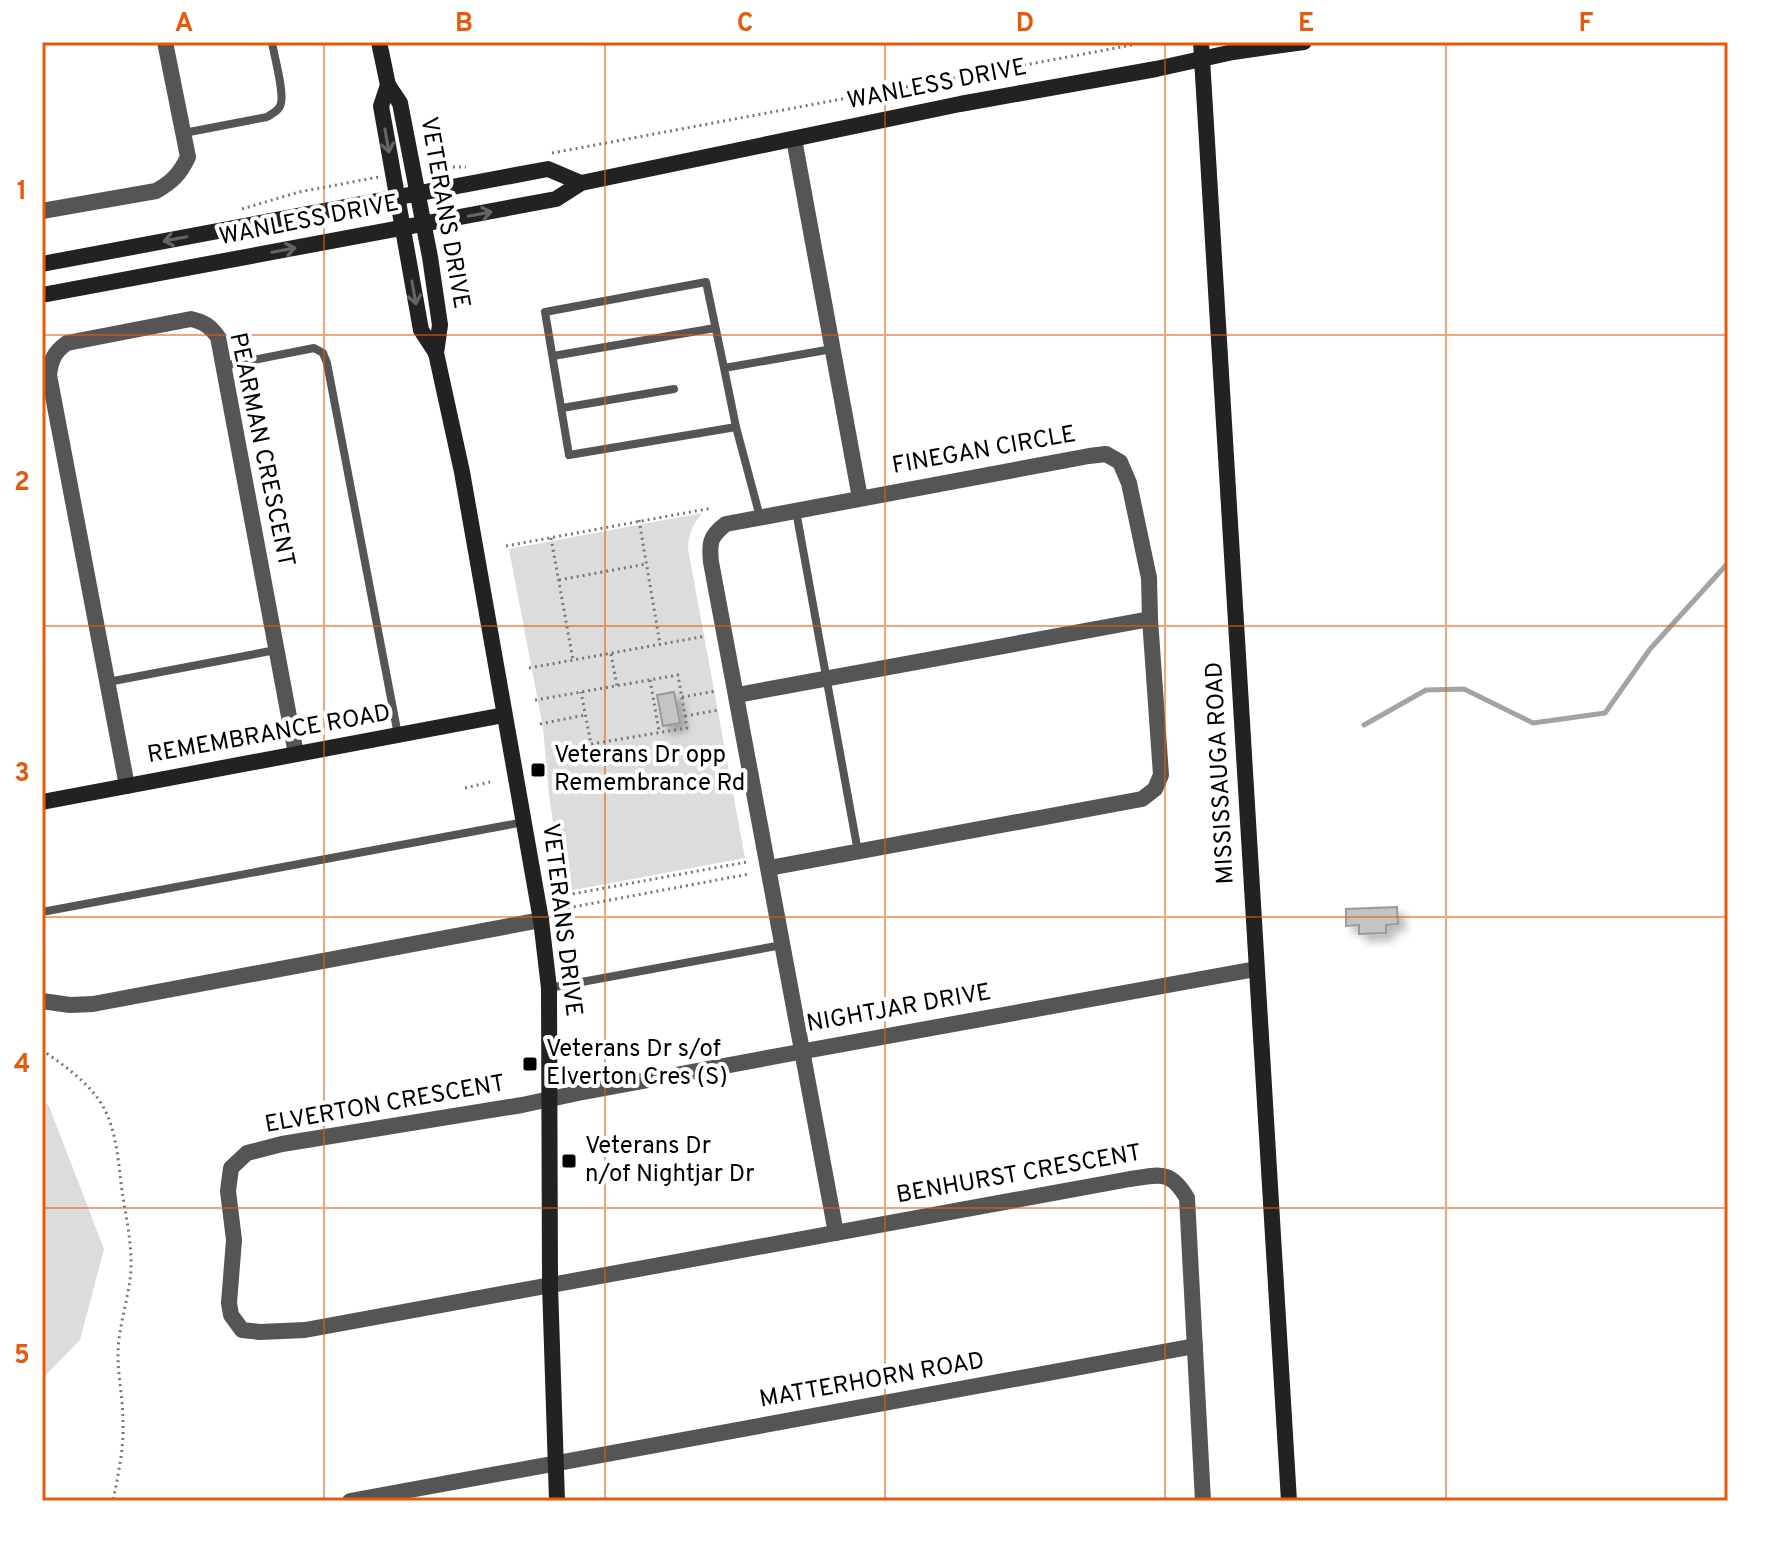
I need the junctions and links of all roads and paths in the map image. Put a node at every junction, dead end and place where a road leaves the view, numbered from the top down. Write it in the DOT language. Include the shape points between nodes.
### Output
graph roads {
  1 [pos="165,42"];
  2 [pos="272,42"];
  3 [pos="379,42"];
  4 [pos="1304,42"];
  5 [pos="1132,45"];
  6 [pos="1202,50"];
  7 [pos="388,85"];
  8 [pos="183,133"];
  9 [pos="794,139"];
  10 [pos="539,155"];
  11 [pos="445,167"];
  12 [pos="476,167"];
  13 [pos="363,180"];
  14 [pos="581,183"];
  15 [pos="417,194"];
  16 [pos="398,197"];
  17 [pos="240,209"];
  18 [pos="42,211"];
  19 [pos="423,224"];
  20 [pos="403,228"];
  21 [pos="42,264"];
  22 [pos="42,295"];
  23 [pos="715,328"];
  24 [pos="833,349"];
  25 [pos="436,353"];
  26 [pos="553,356"];
  27 [pos="223,366"];
  28 [pos="724,368"];
  29 [pos="674,389"];
  30 [pos="562,408"];
  31 [pos="736,427"];
  32 [pos="860,498"];
  33 [pos="712,508"];
  34 [pos="796,511"];
  35 [pos="760,517"];
  36 [pos="639,520"];
  37 [pos="551,537"];
  38 [pos="506,546"];
  39 [pos="646,564"];
  40 [pos="559,580"];
  41 [pos="1150,619"];
  42 [pos="706,636"];
  43 [pos="660,644"];
  44 [pos="277,650"];
  45 [pos="610,653"];
  46 [pos="573,660"];
  47 [pos="529,668"];
  48 [pos="826,679"];
  49 [pos="650,680"];
  50 [pos="108,682"];
  51 [pos="617,686"];
  52 [pos="716,691"];
  53 [pos="581,692"];
  54 [pos="737,695"];
  55 [pos="682,697"];
  56 [pos="535,700"];
  57 [pos="719,710"];
  58 [pos="504,715"];
  59 [pos="585,715"];
  60 [pos="685,716"];
  61 [pos="540,724"];
  62 [pos="659,733"];
  63 [pos="398,736"];
  64 [pos="296,754"];
  65 [pos="490,782"];
  66 [pos="127,786"];
  67 [pos="465,788"];
  68 [pos="42,802"];
  69 [pos="525,822"];
  70 [pos="858,852"];
  71 [pos="747,862"];
  72 [pos="769,868"];
  73 [pos="749,874"];
  74 [pos="561,896"];
  75 [pos="562,909"];
  76 [pos="42,912"];
  77 [pos="541,920"];
  78 [pos="782,945"];
  79 [pos="1256,969"];
  80 [pos="549,988"];
  81 [pos="42,1001"];
  82 [pos="42,1050"];
  83 [pos="802,1051"];
  84 [pos="551,1099"];
  85 [pos="836,1233"];
  86 [pos="550,1285"];
  87 [pos="1195,1346"];
  88 [pos="556,1463"];
  89 [pos="113,1501"];
  90 [pos="350,1501"];
  91 [pos="557,1501"];
  92 [pos="1203,1501"];
  93 [pos="1289,1501"];
  1 -- 8 [label="street"];
  2 -- 8 [label="lane" via="281,93 277,111"];
  3 -- 7 [label="main road, VETERANS DRIVE"];
  4 -- 6 [label="main road, WANLESS DRIVE"];
  5 -- 10 [label="path"];
  6 -- 9 [label="main road, WANLESS DRIVE"];
  6 -- 79 [label="main road, MISSISSAUGA ROAD"];
  7 -- 15 [label="main road, VETERANS DRIVE" via="400,103"];
  7 -- 16 [label="main road, VETERANS DRIVE, one-way" via="381,106"];
  8 -- 18 [label="street" via="188,157 181,172 156,191"];
  9 -- 14 [label="main road, WANLESS DRIVE"];
  9 -- 24 [label="street"];
  11 -- 12 [label="path"];
  13 -- 17 [label="path"];
  14 -- 15 [label="main road, WANLESS DRIVE" via="548,169"];
  19 -- 14 [label="main road, WANLESS DRIVE, one-way" via="556,199"];
  15 -- 16 [label="main road, WANLESS DRIVE"];
  15 -- 19 [label="main road, VETERANS DRIVE"];
  16 -- 20 [label="main road, VETERANS DRIVE"];
  16 -- 21 [label="main road, WANLESS DRIVE, one-way"];
  19 -- 20 [label="main road, WANLESS DRIVE"];
  19 -- 25 [label="main road, VETERANS DRIVE" via="440,325"];
  22 -- 20 [label="main road, WANLESS DRIVE, one-way"];
  20 -- 25 [label="main road, VETERANS DRIVE, one-way" via="421,330"];
  23 -- 26 [label="lane"];
  23 -- 26 [label="lane" via="706,282 545,312"];
  23 -- 28 [label="lane"];
  24 -- 28 [label="lane"];
  24 -- 32 [label="street"];
  25 -- 58 [label="main road, VETERANS DRIVE"];
  26 -- 30 [label="lane"];
  27 -- 44 [label="street, PEARMAN CRESCENT"];
  27 -- 50 [label="street, PEARMAN CRESCENT" via="218,337 211,327 191,319 67,343 51,360 49,375"];
  27 -- 63 [label="lane" via="314,348 323,353"];
  28 -- 31 [label="lane"];
  29 -- 30 [label="lane"];
  30 -- 31 [label="lane" via="569,455"];
  31 -- 35 [label="lane"];
  32 -- 34 [label="street, FINEGAN CIRCLE"];
  32 -- 41 [label="street, FINEGAN CIRCLE" via="1106,454 1120,462 1129,483 1149,578"];
  33 -- 36 [label="path"];
  34 -- 35 [label="street, FINEGAN CIRCLE"];
  34 -- 48 [label="lane"];
  35 -- 54 [label="street, FINEGAN CIRCLE" via="726,524 714,533 710,547"];
  36 -- 37 [label="path"];
  36 -- 39 [label="path"];
  37 -- 38 [label="path"];
  37 -- 40 [label="path"];
  39 -- 40 [label="path"];
  39 -- 43 [label="path"];
  40 -- 46 [label="path"];
  41 -- 48 [label="street"];
  41 -- 70 [label="street, FINEGAN CIRCLE" via="1161,775 1155,789 1142,799"];
  42 -- 43 [label="path"];
  43 -- 45 [label="path"];
  44 -- 50 [label="lane"];
  44 -- 64 [label="street, PEARMAN CRESCENT"];
  45 -- 46 [label="path"];
  45 -- 51 [label="path"];
  46 -- 47 [label="path"];
  48 -- 54 [label="street"];
  48 -- 70 [label="lane"];
  49 -- 51 [label="path"];
  49 -- 55 [label="path" via="678,675"];
  49 -- 62 [label="path"];
  50 -- 66 [label="street, PEARMAN CRESCENT"];
  51 -- 53 [label="path"];
  52 -- 55 [label="path"];
  53 -- 56 [label="path"];
  53 -- 59 [label="path"];
  54 -- 72 [label="street, FINEGAN CIRCLE"];
  55 -- 60 [label="path"];
  57 -- 60 [label="path"];
  58 -- 63 [label="main road, REMEMBRANCE ROAD"];
  58 -- 69 [label="main road, VETERANS DRIVE"];
  59 -- 61 [label="path"];
  59 -- 62 [label="path" via="591,744"];
  60 -- 62 [label="path" via="687,728"];
  63 -- 64 [label="main road, REMEMBRANCE ROAD"];
  64 -- 66 [label="main road, REMEMBRANCE ROAD"];
  65 -- 67 [label="path"];
  66 -- 68 [label="main road, REMEMBRANCE ROAD"];
  69 -- 76 [label="lane"];
  69 -- 77 [label="main road, VETERANS DRIVE"];
  70 -- 72 [label="street, FINEGAN CIRCLE"];
  71 -- 74 [label="path"];
  72 -- 78 [label="street, FINEGAN CIRCLE"];
  73 -- 75 [label="path"];
  77 -- 80 [label="main road, VETERANS DRIVE"];
  77 -- 81 [label="street" via="93,1004"];
  78 -- 80 [label="lane"];
  78 -- 83 [label="street, FINEGAN CIRCLE"];
  79 -- 83 [label="street, NIGHTJAR DRIVE"];
  79 -- 93 [label="main road, MISSISSAUGA ROAD"];
  80 -- 84 [label="main road, VETERANS DRIVE"];
  82 -- 89 [label="path" via="94,1093 115,1140 131,1271 119,1335 124,1425"];
  83 -- 84 [label="street, NIGHTJAR DRIVE"];
  83 -- 85 [label="street, FINEGAN CIRCLE"];
  84 -- 86 [label="main road, VETERANS DRIVE"];
  84 -- 86 [label="street, ELVERTON CRESCENT" via="247,1153 231,1168 228,1191 234,1240 229,1303 242,1330 305,1330"];
  85 -- 86 [label="street, BENHURST CRESCENT"];
  85 -- 87 [label="street, BENHURST CRESCENT" via="1162,1174 1178,1182 1187,1198"];
  86 -- 88 [label="main road, VETERANS DRIVE"];
  87 -- 88 [label="street, MATTERHORN ROAD"];
  87 -- 92 [label="street, BENHURST CRESCENT"];
  88 -- 90 [label="street, MATTERHORN ROAD"];
  88 -- 91 [label="main road, VETERANS DRIVE"];
}
